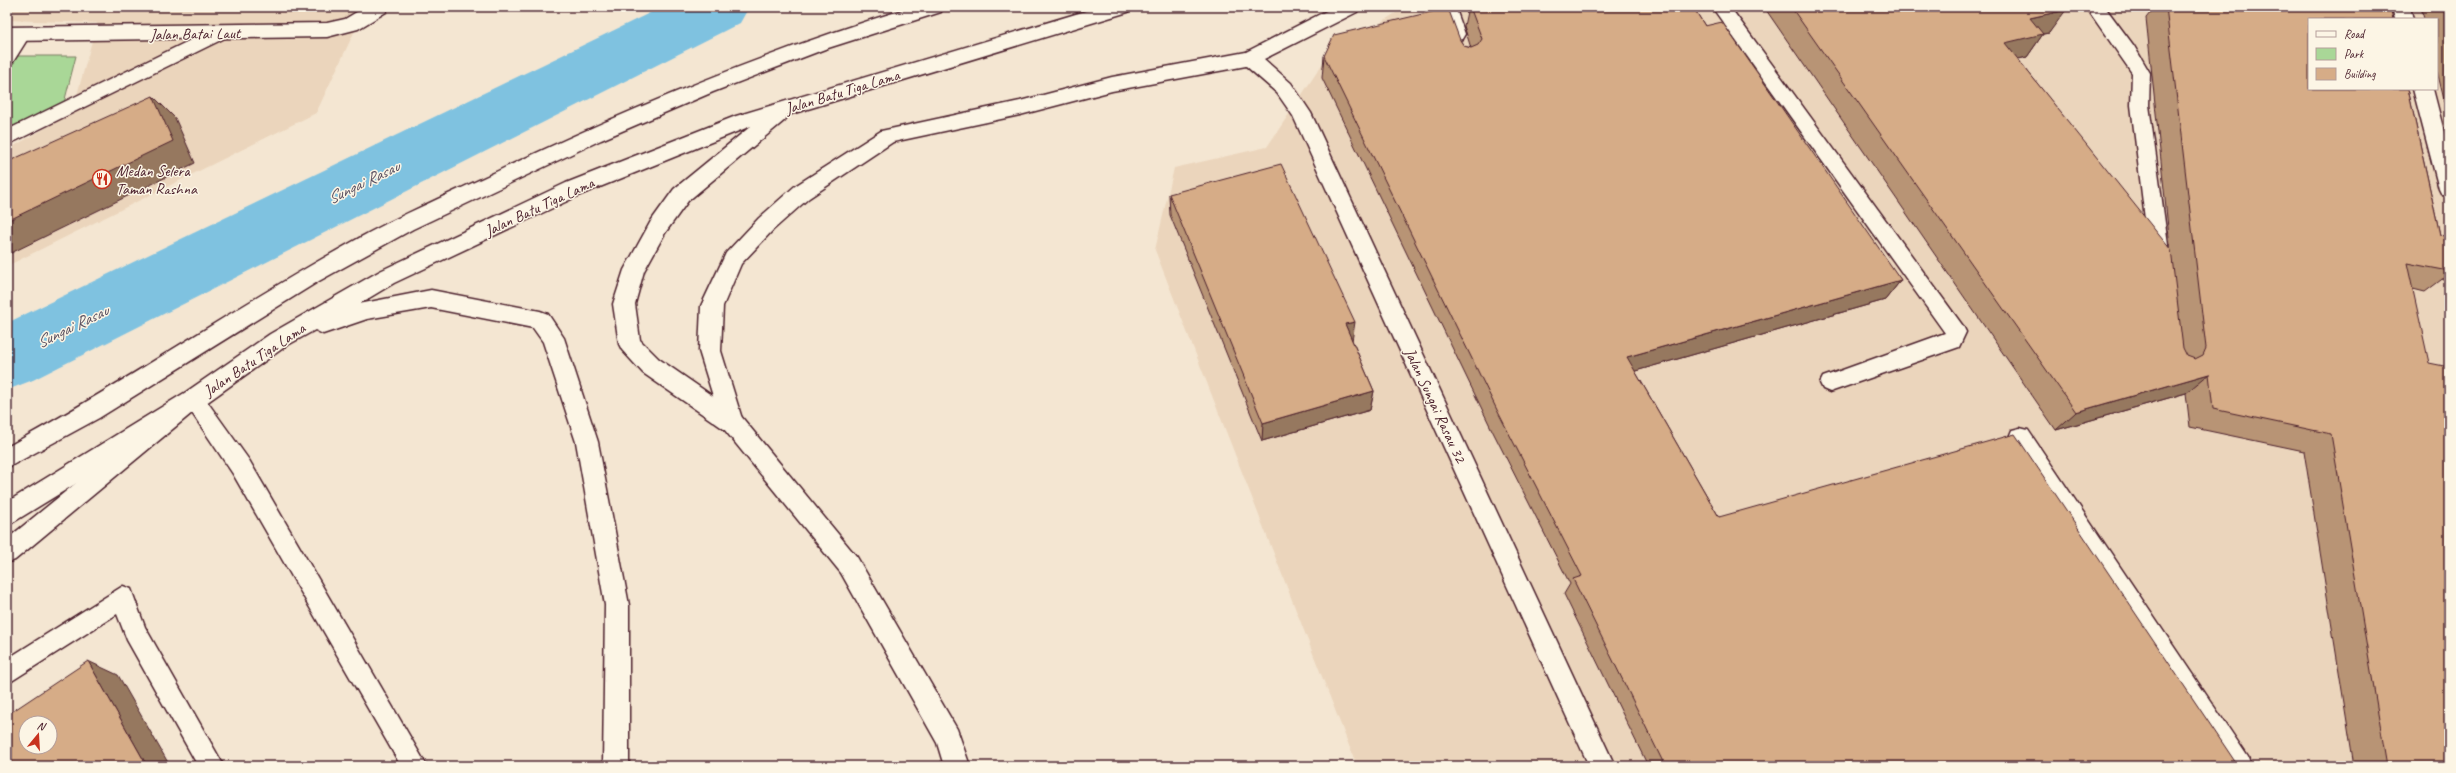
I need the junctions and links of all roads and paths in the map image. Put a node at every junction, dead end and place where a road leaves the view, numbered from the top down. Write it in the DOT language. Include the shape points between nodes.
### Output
graph roads {
  1 [pos="934,7"];
  2 [pos="1121,7"];
  3 [pos="1350,7"];
  4 [pos="1452,7"];
  5 [pos="1721,7"];
  6 [pos="2095,7"];
  7 [pos="2401,7"];
  8 [pos="378,8"];
  9 [pos="2404,18"];
  10 [pos="219,33"];
  11 [pos="14,35"];
  12 [pos="1462,49"];
  13 [pos="7,57"];
  14 [pos="1250,58"];
  15 [pos="2423,90"];
  16 [pos="787,108"];
  17 [pos="7,138"];
  18 [pos="2449,189"];
  19 [pos="2162,274"];
  20 [pos="278,340"];
  21 [pos="1830,383"];
  22 [pos="194,399"];
  23 [pos="732,422"];
  24 [pos="2020,437"];
  25 [pos="7,458"];
  26 [pos="7,515"];
  27 [pos="7,553"];
  28 [pos="7,673"];
  29 [pos="212,766"];
  30 [pos="415,766"];
  31 [pos="616,766"];
  32 [pos="957,766"];
  33 [pos="1602,766"];
  34 [pos="2239,766"];
  1 -- 25 [label="main road" via="882,22 720,81 568,146 361,247 255,309 173,362"];
  2 -- 16 [label="main road, Jalan Batu Tiga Lama"];
  3 -- 14 [label="main road"];
  4 -- 12 [label="lane" via="1447,10"];
  5 -- 21 [label="lane" via="1956,332 1952,341"];
  6 -- 19 [label="lane" via="2142,73 2140,105"];
  7 -- 9 [label="main road"];
  8 -- 10 [label="main road, Jalan Batai Laut" via="351,24 327,30"];
  10 -- 11 [label="main road, Jalan Batai Laut"];
  10 -- 17 [label="lane"];
  11 -- 13 [label="lane"];
  14 -- 23 [label="main road" via="1112,84 1020,108 888,136 802,192 766,224 734,259 712,306 710,351"];
  14 -- 33 [label="main road, Jalan Sungai Rasau 32" via="1284,88 1301,113"];
  15 -- 18 [label="main road"];
  16 -- 20 [label="main road, Jalan Batu Tiga Lama" via="743,121 573,189 387,277"];
  16 -- 23 [label="main road" via="680,195 658,227 634,270 624,304 630,344 650,366"];
  20 -- 22 [label="main road, Jalan Batu Tiga Lama"];
  20 -- 31 [label="main road" via="367,310 431,299 540,320 553,338 587,442 617,605"];
  22 -- 26 [label="main road, Jalan Batu Tiga Lama"];
  22 -- 27 [label="lane"];
  22 -- 30 [label="lane" via="241,467"];
  23 -- 32 [label="main road" via="849,565 948,738"];
  24 -- 34 [label="lane"];
  28 -- 29 [label="lane" via="123,598 135,632"];
}
